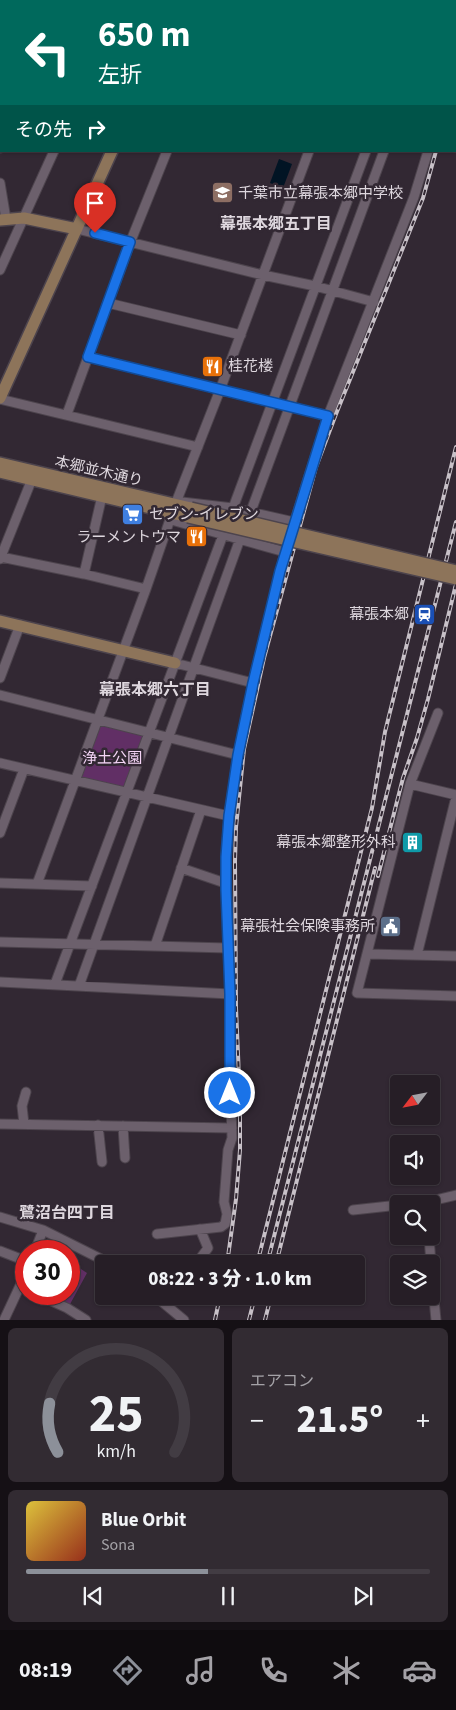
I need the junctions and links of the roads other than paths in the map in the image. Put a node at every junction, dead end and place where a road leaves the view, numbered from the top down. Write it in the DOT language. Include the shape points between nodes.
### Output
graph roads {
  1 [pos="54,152"];
  2 [pos="112,152"];
  3 [pos="167,152"];
  4 [pos="309,152"];
  5 [pos="366,152"];
  6 [pos="384,152"];
  7 [pos="428,152"];
  8 [pos="0,183"];
  9 [pos="24,218"];
  10 [pos="3,220"];
  11 [pos="77,229"];
  12 [pos="130,242"];
  13 [pos="0,270"];
  14 [pos="263,275"];
  15 [pos="315,286"];
  16 [pos="332,290"];
  17 [pos="374,302"];
  18 [pos="108,303"];
  19 [pos="241,335"];
  20 [pos="88,357"];
  21 [pos="220,390"];
  22 [pos="0,398"];
  23 [pos="272,403"];
  24 [pos="289,407"];
  25 [pos="67,414"];
  26 [pos="328,416"];
  27 [pos="198,447"];
  28 [pos="0,463"];
  29 [pos="0,472"];
  30 [pos="32,479"];
  31 [pos="102,496"];
  32 [pos="233,508"];
  33 [pos="173,509"];
  34 [pos="251,511"];
  35 [pos="189,512"];
  36 [pos="294,522"];
  37 [pos="223,534"];
  38 [pos="240,539"];
  39 [pos="285,552"];
  40 [pos="0,558"];
  41 [pos="456,571"];
  42 [pos="84,574"];
  43 [pos="456,579"];
  44 [pos="146,589"];
  45 [pos="0,621"];
  46 [pos="20,625"];
  47 [pos="123,650"];
  48 [pos="175,663"];
  49 [pos="193,668"];
  50 [pos="0,678"];
  51 [pos="253,683"];
  52 [pos="0,696"];
  53 [pos="438,713"];
  54 [pos="97,720"];
  55 [pos="149,733"];
  56 [pos="168,738"];
  57 [pos="238,755"];
  58 [pos="0,763"];
  59 [pos="24,769"];
  60 [pos="75,781"];
  61 [pos="410,784"];
  62 [pos="127,793"];
  63 [pos="456,796"];
  64 [pos="147,798"];
  65 [pos="200,810"];
  66 [pos="229,816"];
  67 [pos="0,833"];
  68 [pos="181,868"];
  69 [pos="0,883"];
  70 [pos="226,883"];
  71 [pos="37,884"];
  72 [pos="92,886"];
  73 [pos="0,942"];
  74 [pos="71,943"];
  75 [pos="93,945"];
  76 [pos="155,946"];
  77 [pos="228,948"];
  78 [pos="367,954"];
  79 [pos="417,955"];
  80 [pos="456,956"];
  81 [pos="0,982"];
  82 [pos="55,984"];
  83 [pos="79,986"];
  84 [pos="230,994"];
  85 [pos="456,996"];
  86 [pos="26,1092"];
  87 [pos="0,1124"];
  88 [pos="24,1124"];
  89 [pos="98,1125"];
  90 [pos="123,1126"];
  91 [pos="232,1128"];
  92 [pos="125,1158"];
  93 [pos="102,1162"];
  94 [pos="456,1195"];
  95 [pos="440,1199"];
  96 [pos="390,1206"];
  97 [pos="353,1210"];
  98 [pos="0,1217"];
  99 [pos="200,1229"];
  100 [pos="42,1230"];
  101 [pos="157,1234"];
  102 [pos="39,1240"];
  103 [pos="0,1252"];
  104 [pos="203,1255"];
  105 [pos="95,1256"];
  106 [pos="15,1257"];
  107 [pos="15,1301"];
  108 [pos="60,1305"];
  109 [pos="435,1305"];
  110 [pos="167,1306"];
  111 [pos="4,1320"];
  112 [pos="86,1320"];
  113 [pos="184,1320"];
  114 [pos="436,1320"];
  1 -- 9 [label="street"];
  2 -- 11 [label="street"];
  3 -- 12 [label="street"];
  4 -- 14 [label="street"];
  5 -- 15 [label="street"];
  6 -- 16 [label="street"];
  7 -- 17 [label="street"];
  8 -- 10 [label="street"];
  9 -- 10 [label="street"];
  9 -- 11 [label="street"];
  9 -- 13 [label="street"];
  11 -- 12 [label="street"];
  11 -- 22 [label="street"];
  12 -- 14 [label="street"];
  12 -- 18 [label="street"];
  14 -- 15 [label="street"];
  14 -- 19 [label="street"];
  15 -- 16 [label="street"];
  15 -- 23 [label="street"];
  16 -- 17 [label="street"];
  16 -- 24 [label="street"];
  17 -- 26 [label="street"];
  18 -- 19 [label="street"];
  18 -- 20 [label="street"];
  19 -- 21 [label="street"];
  20 -- 21 [label="street"];
  20 -- 25 [label="street"];
  21 -- 23 [label="street"];
  21 -- 27 [label="street"];
  22 -- 25 [label="street"];
  23 -- 24 [label="street"];
  23 -- 32 [label="street"];
  24 -- 26 [label="street"];
  24 -- 34 [label="street"];
  25 -- 27 [label="street"];
  26 -- 36 [label="street"];
  27 -- 33 [label="street"];
  28 -- 33 [label="street, 本郷並木通り"];
  29 -- 30 [label="street, 本郷並木通り"];
  30 -- 31 [label="street, 本郷並木通り"];
  30 -- 40 [label="street"];
  31 -- 33 [label="street, 本郷並木通り"];
  31 -- 42 [label="street"];
  32 -- 33 [label="street" via="185,502"];
  32 -- 34 [label="street"];
  33 -- 35 [label="street, 本郷並木通り"];
  33 -- 37 [label="street" via="175,521"];
  33 -- 44 [label="street"];
  34 -- 36 [label="street"];
  35 -- 41 [label="street, bridge"];
  35 -- 43 [label="street, bridge"];
  36 -- 39 [label="street"];
  37 -- 38 [label="street"];
  37 -- 48 [label="street"];
  38 -- 39 [label="street"];
  38 -- 49 [label="street"];
  39 -- 51 [label="street"];
  40 -- 42 [label="street"];
  42 -- 44 [label="street"];
  44 -- 47 [label="street"];
  45 -- 46 [label="street"];
  46 -- 47 [label="street"];
  46 -- 50 [label="street"];
  47 -- 48 [label="street"];
  47 -- 54 [label="street"];
  48 -- 49 [label="street"];
  48 -- 55 [label="street"];
  49 -- 51 [label="street"];
  49 -- 56 [label="street"];
  51 -- 57 [label="street"];
  52 -- 54 [label="street"];
  53 -- 61 [label="street"];
  54 -- 55 [label="street"];
  54 -- 60 [label="street"];
  55 -- 56 [label="street"];
  55 -- 62 [label="street"];
  56 -- 57 [label="street"];
  56 -- 64 [label="street"];
  57 -- 66 [label="street"];
  58 -- 59 [label="street"];
  59 -- 60 [label="street"];
  59 -- 67 [label="street"];
  60 -- 62 [label="street"];
  60 -- 71 [label="street"];
  61 -- 63 [label="street"];
  61 -- 78 [label="street"];
  62 -- 64 [label="street"];
  62 -- 72 [label="street"];
  63 -- 79 [label="street"];
  64 -- 65 [label="street"];
  64 -- 75 [label="street"];
  65 -- 66 [label="street"];
  65 -- 68 [label="street"];
  66 -- 70 [label="street"];
  68 -- 70 [label="street"];
  68 -- 76 [label="street"];
  69 -- 71 [label="street"];
  70 -- 77 [label="street"];
  71 -- 72 [label="street"];
  72 -- 74 [label="street"];
  73 -- 74 [label="street"];
  74 -- 75 [label="street"];
  74 -- 82 [label="street"];
  75 -- 76 [label="street"];
  75 -- 83 [label="street"];
  76 -- 77 [label="street"];
  77 -- 84 [label="street"];
  78 -- 79 [label="street"];
  78 -- 85 [label="street" via="357,993"];
  79 -- 80 [label="street"];
  81 -- 82 [label="street"];
  82 -- 83 [label="street"];
  83 -- 84 [label="street"];
  84 -- 91 [label="street"];
  86 -- 88 [label="street" via="22,1106"];
  87 -- 88 [label="street"];
  88 -- 89 [label="street"];
  89 -- 90 [label="street"];
  89 -- 93 [label="street"];
  90 -- 91 [label="street"];
  90 -- 92 [label="street"];
  91 -- 99 [label="street" via="224,1202 225,1224"];
  94 -- 95 [label="street"];
  96 -- 97 [label="street"];
  98 -- 100 [label="street"];
  99 -- 101 [label="street"];
  99 -- 104 [label="street" via="208,1248"];
  100 -- 102 [label="street"];
  100 -- 105 [label="street"];
  103 -- 106 [label="street"];
  107 -- 111 [label="street"];
  108 -- 112 [label="street"];
  109 -- 114 [label="street"];
  110 -- 113 [label="street"];
}
